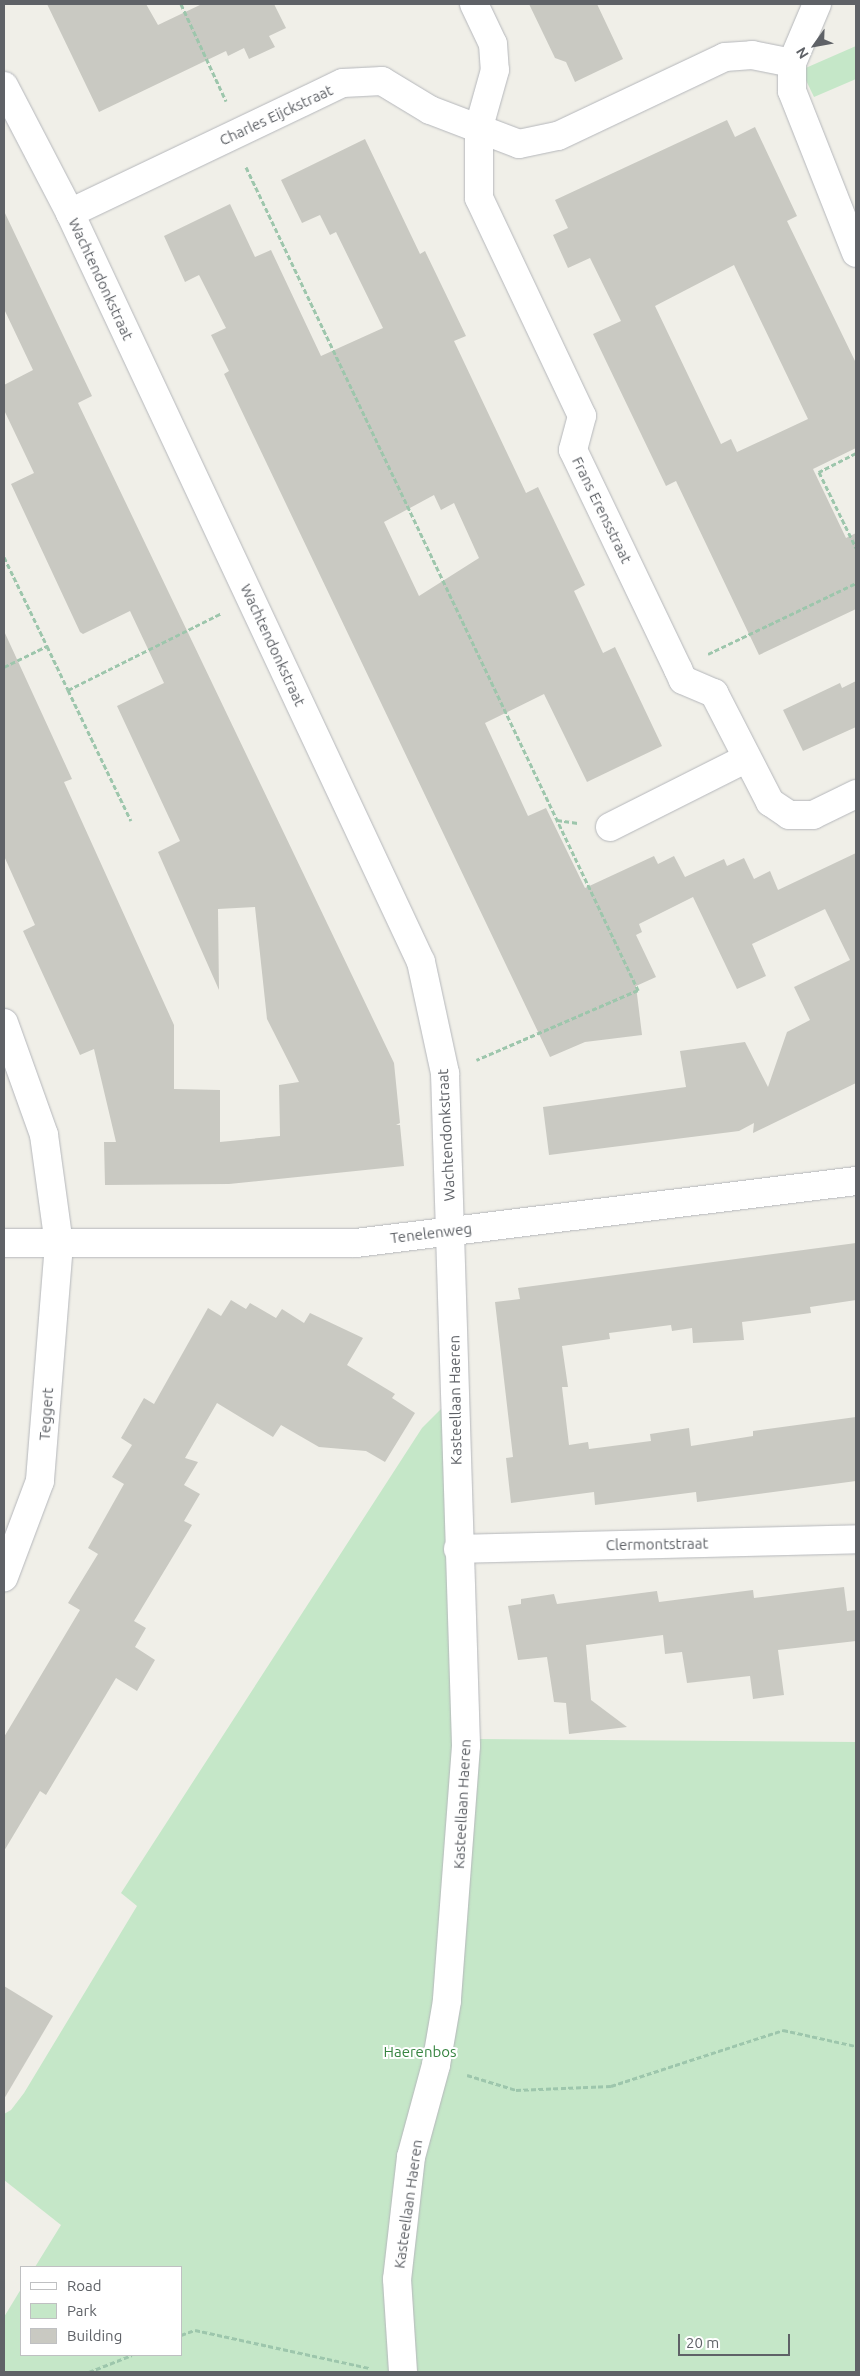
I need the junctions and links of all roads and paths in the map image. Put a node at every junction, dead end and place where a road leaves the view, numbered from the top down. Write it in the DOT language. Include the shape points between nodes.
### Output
graph roads {
  1 [pos="181,4"];
  2 [pos="474,4"];
  3 [pos="817,4"];
  4 [pos="792,63"];
  5 [pos="4,86"];
  6 [pos="479,127"];
  7 [pos="235,133"];
  8 [pos="70,213"];
  9 [pos="856,253"];
  10 [pos="856,454"];
  11 [pos="856,548"];
  12 [pos="4,557"];
  13 [pos="856,583"];
  14 [pos="251,598"];
  15 [pos="47,646"];
  16 [pos="4,667"];
  17 [pos="678,668"];
  18 [pos="68,690"];
  19 [pos="747,758"];
  20 [pos="856,794"];
  21 [pos="131,822"];
  22 [pos="610,827"];
  23 [pos="4,1023"];
  24 [pos="445,1073"];
  25 [pos="856,1181"];
  26 [pos="451,1231"];
  27 [pos="4,1243"];
  28 [pos="59,1244"];
  29 [pos="856,1539"];
  30 [pos="458,1549"];
  31 [pos="4,1577"];
  32 [pos="856,2046"];
  33 [pos="436,2065"];
  34 [pos="182,2335"];
  35 [pos="129,2356"];
  36 [pos="392,2371"];
  37 [pos="89,2372"];
  1 -- 7 [label="path"];
  2 -- 6 [label="street, Frans Erensstraat" via="493,44 495,70"];
  3 -- 4 [label="street"];
  4 -- 6 [label="street, Charles Eijckstraat" via="752,55 725,57 542,141 519,144"];
  4 -- 9 [label="street" via="792,91"];
  5 -- 8 [label="street, Wachtendonkstraat"];
  6 -- 7 [label="street, Charles Eijckstraat" via="430,110 382,81 343,83"];
  6 -- 17 [label="street, Frans Erensstraat" via="479,198 582,416 573,450"];
  7 -- 8 [label="street, Charles Eijckstraat"];
  7 -- 24 [label="path" via="638,990"];
  8 -- 14 [label="street, Wachtendonkstraat"];
  10 -- 11 [label="path" via="819,472"];
  12 -- 15 [label="path"];
  13 -- 17 [label="path"];
  14 -- 18 [label="path"];
  14 -- 24 [label="street, Wachtendonkstraat" via="421,962"];
  15 -- 16 [label="path"];
  15 -- 18 [label="path"];
  17 -- 19 [label="street, Frans Erensstraat" via="683,680 714,693"];
  18 -- 21 [label="path"];
  19 -- 20 [label="street, Frans Erensstraat" via="770,802 789,815 813,815"];
  19 -- 22 [label="street"];
  23 -- 28 [label="street, Teggert" via="44,1135"];
  24 -- 26 [label="street, Wachtendonkstraat"];
  25 -- 26 [label="street, Tenelenweg"];
  26 -- 28 [label="street, Tenelenweg" via="356,1243"];
  26 -- 30 [label="street, Kasteellaan Haeren"];
  27 -- 28 [label="street, Tenelenweg"];
  28 -- 31 [label="street, Teggert" via="40,1481"];
  29 -- 30 [label="street, Clermontstraat"];
  30 -- 33 [label="street, Kasteellaan Haeren" via="466,1746 455,1921"];
  32 -- 33 [label="path" via="783,2030 611,2086 592,2087 516,2090"];
  33 -- 36 [label="street, Kasteellaan Haeren" via="411,2157 398,2270"];
  34 -- 36 [label="path" via="195,2330"];
  35 -- 37 [label="path"];
}
